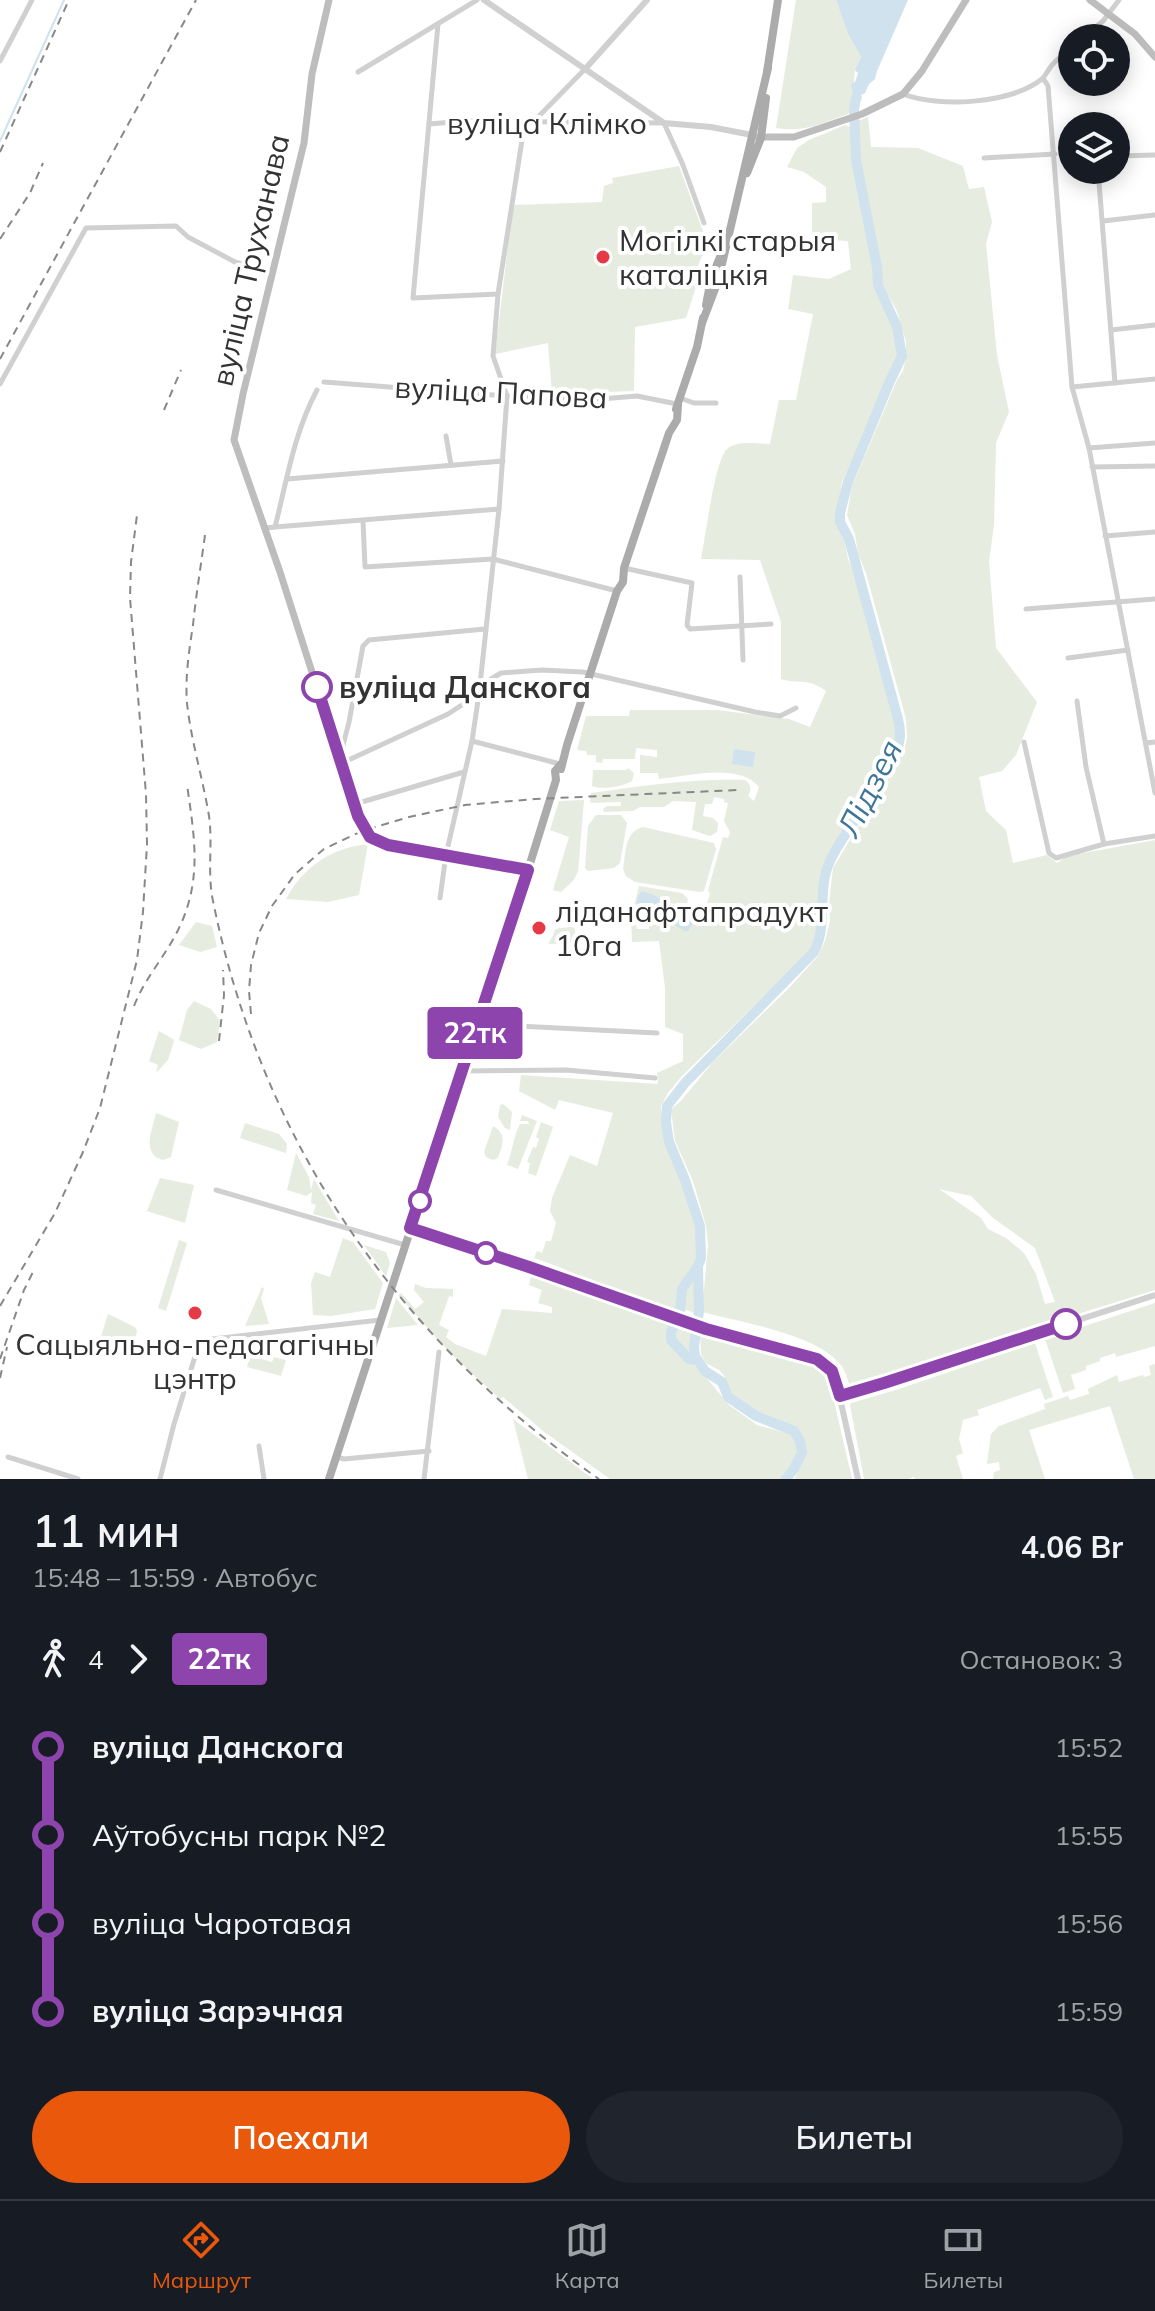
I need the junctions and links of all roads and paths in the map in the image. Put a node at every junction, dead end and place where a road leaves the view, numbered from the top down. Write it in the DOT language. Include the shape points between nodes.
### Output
graph roads {
  1 [pos="32,0"];
  2 [pos="329,0"];
  3 [pos="477,0"];
  4 [pos="484,0"];
  5 [pos="647,0"];
  6 [pos="778,0"];
  7 [pos="966,0"];
  8 [pos="1090,0"];
  9 [pos="1119,0"];
  10 [pos="1109,14"];
  11 [pos="438,24"];
  12 [pos="1098,24"];
  13 [pos="1155,57"];
  14 [pos="1058,60"];
  15 [pos="0,61"];
  16 [pos="586,68"];
  17 [pos="358,72"];
  18 [pos="1043,78"];
  19 [pos="903,94"];
  20 [pos="525,121"];
  21 [pos="538,121"];
  22 [pos="664,123"];
  23 [pos="429,124"];
  24 [pos="756,137"];
  25 [pos="1055,154"];
  26 [pos="1155,155"];
  27 [pos="1130,156"];
  28 [pos="984,158"];
  29 [pos="1099,184"];
  30 [pos="1155,215"];
  31 [pos="1103,221"];
  32 [pos="704,223"];
  33 [pos="272,272"];
  34 [pos="498,294"];
  35 [pos="1155,325"];
  36 [pos="1111,330"];
  37 [pos="1155,379"];
  38 [pos="324,382"];
  39 [pos="1115,383"];
  40 [pos="0,384"];
  41 [pos="1072,387"];
  42 [pos="317,390"];
  43 [pos="507,396"];
  44 [pos="679,401"];
  45 [pos="716,403"];
  46 [pos="446,436"];
  47 [pos="1155,443"];
  48 [pos="1089,448"];
  49 [pos="503,461"];
  50 [pos="451,465"];
  51 [pos="1155,466"];
  52 [pos="1092,467"];
  53 [pos="287,479"];
  54 [pos="499,509"];
  55 [pos="363,521"];
  56 [pos="275,527"];
  57 [pos="265,528"];
  58 [pos="1155,532"];
  59 [pos="1105,536"];
  60 [pos="493,559"];
  61 [pos="624,568"];
  62 [pos="740,577"];
  63 [pos="617,591"];
  64 [pos="1155,599"];
  65 [pos="1119,602"];
  66 [pos="1026,609"];
  67 [pos="771,624"];
  68 [pos="742,626"];
  69 [pos="485,629"];
  70 [pos="1128,650"];
  71 [pos="1068,658"];
  72 [pos="743,660"];
  73 [pos="590,674"];
  74 [pos="479,694"];
  75 [pos="1077,701"];
  76 [pos="796,708"];
  77 [pos="472,741"];
  78 [pos="1024,742"];
  79 [pos="1155,742"];
  80 [pos="1146,743"];
  81 [pos="341,760"];
  82 [pos="561,764"];
  83 [pos="465,772"];
  84 [pos="1155,793"];
  85 [pos="355,804"];
  86 [pos="1155,836"];
  87 [pos="1104,844"];
  88 [pos="446,855"];
  89 [pos="528,870"];
  90 [pos="440,898"];
  91 [pos="478,1024"];
  92 [pos="657,1033"];
  93 [pos="463,1071"];
  94 [pos="655,1078"];
  95 [pos="216,1190"];
  96 [pos="410,1228"];
  97 [pos="405,1245"];
  98 [pos="1155,1295"];
  99 [pos="381,1320"];
  100 [pos="439,1352"];
  101 [pos="840,1396"];
  102 [pos="259,1446"];
  103 [pos="429,1451"];
  104 [pos="8,1457"];
  105 [pos="337,1457"];
  106 [pos="78,1479"];
  107 [pos="160,1479"];
  108 [pos="264,1479"];
  109 [pos="329,1479"];
  110 [pos="424,1479"];
  111 [pos="858,1479"];
  1 -- 15 [label="street"];
  2 -- 33 [label="main road, вуліца Труханава" via="312,74 304,143"];
  3 -- 11 [label="street"];
  4 -- 16 [label="street"];
  5 -- 16 [label="street"];
  6 -- 24 [label="main road"];
  7 -- 19 [label="main road"];
  8 -- 10 [label="main road"];
  9 -- 10 [label="street"];
  10 -- 12 [label="street"];
  10 -- 13 [label="main road"];
  11 -- 17 [label="street"];
  11 -- 23 [label="street"];
  14 -- 18 [label="street"];
  16 -- 21 [label="street"];
  16 -- 22 [label="street"];
  18 -- 19 [label="street" via="1002,98 981,101 922,100"];
  18 -- 25 [label="street"];
  19 -- 24 [label="main road" via="794,137"];
  20 -- 21 [label="street, вуліца Клімко"];
  20 -- 23 [label="street, вуліца Клімко"];
  20 -- 34 [label="street"];
  21 -- 22 [label="street, вуліца Клімко"];
  22 -- 24 [label="street"];
  22 -- 32 [label="street"];
  23 -- 34 [label="street" via="413,298"];
  24 -- 44 [label="main road"];
  25 -- 28 [label="street"];
  25 -- 41 [label="street"];
  26 -- 27 [label="street"];
  29 -- 31 [label="street"];
  30 -- 31 [label="street"];
  31 -- 36 [label="street"];
  33 -- 40 [label="street" via="235,262 176,226 86,228"];
  33 -- 57 [label="main road, вуліца Труханава" via="234,440"];
  34 -- 43 [label="street" via="493,356"];
  35 -- 36 [label="street"];
  36 -- 39 [label="street"];
  37 -- 39 [label="street"];
  38 -- 43 [label="street, вуліца Папова"];
  39 -- 41 [label="street"];
  41 -- 48 [label="street"];
  42 -- 53 [label="street" via="294,444"];
  43 -- 44 [label="street, вуліца Папова"];
  43 -- 49 [label="street"];
  44 -- 45 [label="street, вуліца Папова"];
  44 -- 61 [label="main road" via="677,420"];
  46 -- 50 [label="street"];
  47 -- 48 [label="street"];
  48 -- 52 [label="street"];
  49 -- 50 [label="street"];
  49 -- 54 [label="street"];
  50 -- 53 [label="street"];
  51 -- 52 [label="street"];
  52 -- 59 [label="street"];
  53 -- 56 [label="street"];
  54 -- 55 [label="street"];
  54 -- 60 [label="street"];
  55 -- 56 [label="street"];
  55 -- 60 [label="street" via="365,567"];
  56 -- 57 [label="street"];
  57 -- 81 [label="main road, вуліца Труханава"];
  58 -- 59 [label="street"];
  59 -- 65 [label="street"];
  60 -- 63 [label="street"];
  60 -- 69 [label="street"];
  61 -- 63 [label="main road"];
  61 -- 68 [label="street" via="692,583 690,629"];
  62 -- 68 [label="street"];
  63 -- 73 [label="main road"];
  64 -- 65 [label="street"];
  65 -- 66 [label="street"];
  65 -- 70 [label="street"];
  67 -- 68 [label="street"];
  68 -- 72 [label="street"];
  69 -- 74 [label="street"];
  69 -- 81 [label="street" via="369,640 363,646"];
  70 -- 71 [label="street"];
  70 -- 80 [label="street"];
  73 -- 74 [label="street" via="501,673"];
  73 -- 76 [label="street" via="755,712 780,716"];
  73 -- 82 [label="main road"];
  74 -- 77 [label="street"];
  74 -- 81 [label="street" via="448,714"];
  75 -- 87 [label="street"];
  77 -- 82 [label="street"];
  77 -- 83 [label="street"];
  78 -- 87 [label="street" via="1049,853 1056,858"];
  79 -- 80 [label="street"];
  80 -- 84 [label="street"];
  81 -- 85 [label="main road, вуліца Труханава"];
  82 -- 89 [label="main road"];
  83 -- 85 [label="street"];
  83 -- 88 [label="street"];
  85 -- 88 [label="main road, вуліца Труханава" via="370,837"];
  86 -- 87 [label="street"];
  88 -- 89 [label="main road"];
  88 -- 90 [label="street"];
  89 -- 91 [label="main road"];
  91 -- 92 [label="street"];
  91 -- 93 [label="main road"];
  93 -- 94 [label="street" via="566,1070"];
  93 -- 96 [label="main road"];
  95 -- 97 [label="street"];
  96 -- 97 [label="main road"];
  96 -- 101 [label="street" via="706,1329 817,1359 832,1371"];
  97 -- 99 [label="main road"];
  98 -- 101 [label="street"];
  99 -- 105 [label="main road"];
  99 -- 107 [label="street" via="204,1340"];
  100 -- 103 [label="street"];
  101 -- 111 [label="street"];
  102 -- 108 [label="street"];
  103 -- 105 [label="street"];
  103 -- 110 [label="street"];
  104 -- 106 [label="street"];
  105 -- 109 [label="main road"];
}
